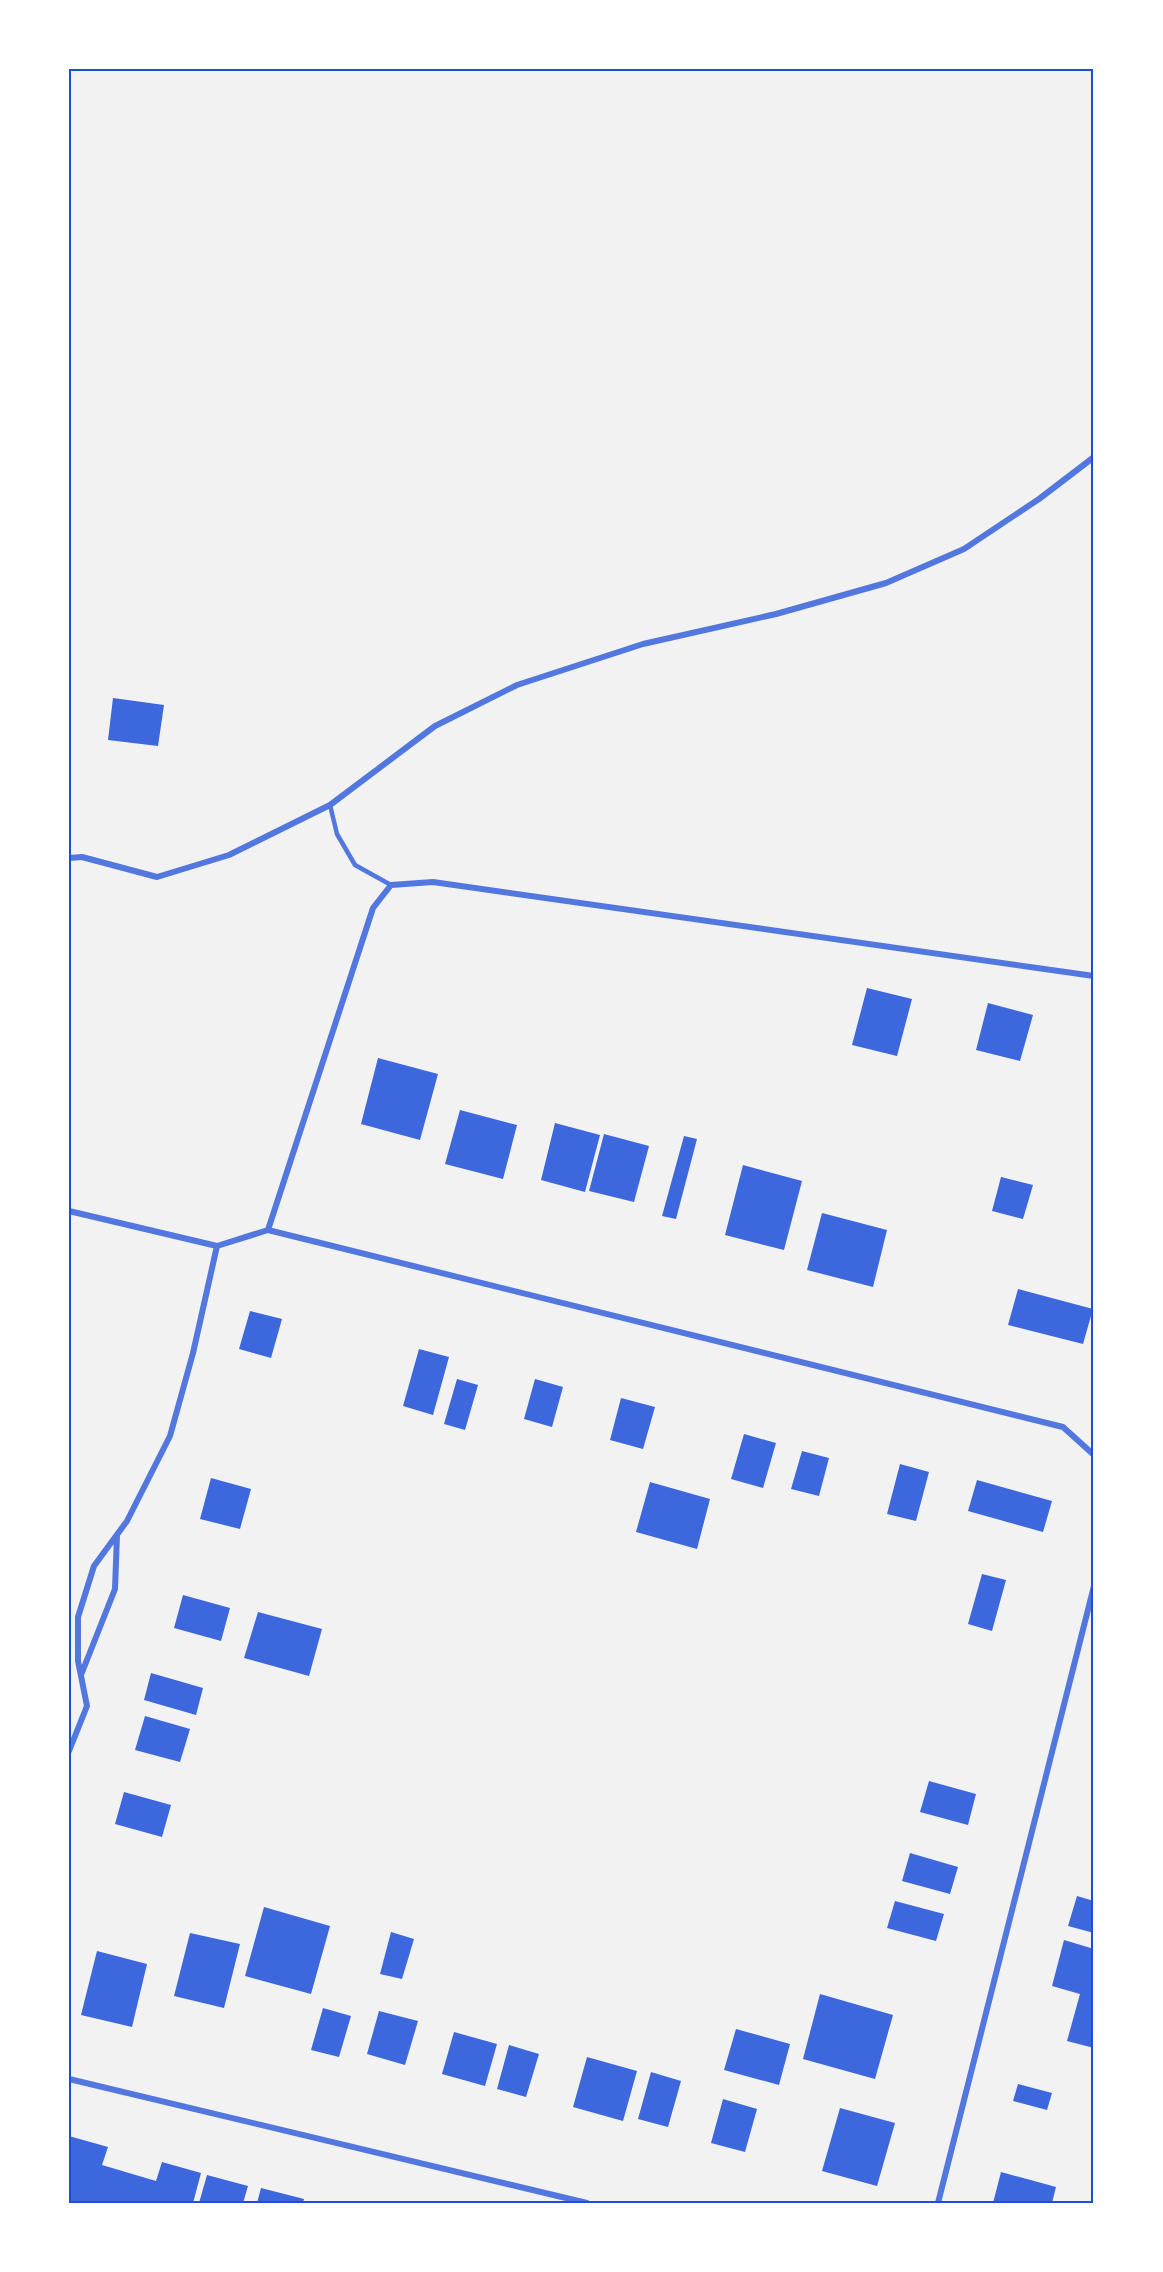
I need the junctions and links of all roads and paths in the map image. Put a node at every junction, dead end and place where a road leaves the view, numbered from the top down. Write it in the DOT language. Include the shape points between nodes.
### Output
graph roads {
  1 [pos="1094,457"];
  2 [pos="330,805"];
  3 [pos="69,858"];
  4 [pos="391,885"];
  5 [pos="1094,976"];
  6 [pos="69,1211"];
  7 [pos="268,1230"];
  8 [pos="217,1246"];
  9 [pos="1094,1455"];
  10 [pos="117,1534"];
  11 [pos="1094,1586"];
  12 [pos="81,1675"];
  13 [pos="69,1751"];
  14 [pos="69,2079"];
  15 [pos="587,2203"];
  16 [pos="938,2203"];
  1 -- 2 [label="street" via="964,549 886,583 776,614 643,644 517,685 435,726"];
  2 -- 3 [label="street" via="229,855 157,877 82,857"];
  2 -- 4 [label="lane" via="337,834 355,865"];
  4 -- 5 [label="street" via="433,882"];
  4 -- 7 [label="street" via="373,908"];
  6 -- 8 [label="street"];
  7 -- 8 [label="street"];
  7 -- 9 [label="street" via="1062,1427"];
  8 -- 10 [label="street" via="170,1436"];
  10 -- 12 [label="street" via="115,1588"];
  10 -- 12 [label="street" via="94,1566 78,1617"];
  11 -- 16 [label="street"];
  12 -- 13 [label="street" via="87,1706"];
  14 -- 15 [label="street"];
}
